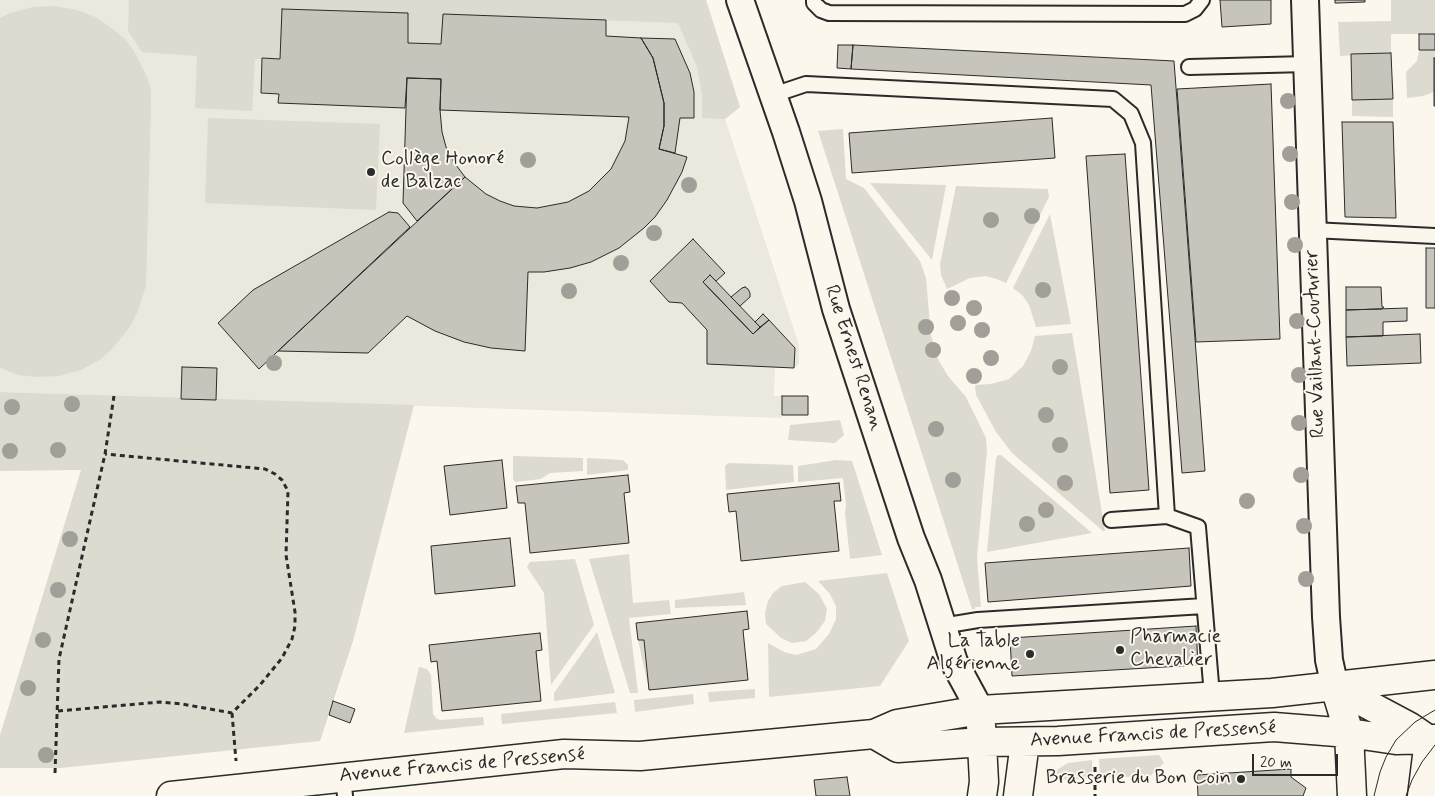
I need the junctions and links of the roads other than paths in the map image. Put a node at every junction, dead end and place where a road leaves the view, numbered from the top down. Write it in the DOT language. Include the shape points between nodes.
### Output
graph roads {
  1 [pos="740,0"];
  2 [pos="814,0"];
  3 [pos="1202,0"];
  4 [pos="1305,0"];
  5 [pos="1307,64"];
  6 [pos="1189,67"];
  7 [pos="773,95"];
  8 [pos="1312,230"];
  9 [pos="1435,236"];
  10 [pos="1167,516"];
  11 [pos="1111,520"];
  12 [pos="1204,606"];
  13 [pos="942,626"];
  14 [pos="1435,675"];
  15 [pos="1335,687"];
  16 [pos="1212,696"];
  17 [pos="980,710"];
  18 [pos="1349,733"];
  19 [pos="874,734"];
  20 [pos="1432,740"];
  21 [pos="982,742"];
  22 [pos="1025,742"];
  23 [pos="344,786"];
  24 [pos="238,792"];
  25 [pos="170,796"];
  26 [pos="982,796"];
  27 [pos="1018,796"];
  28 [pos="1352,796"];
  29 [pos="1422,796"];
  1 -- 7 [label="street, Rue Ernest Renan"];
  2 -- 3 [label="lane" via="821,10 829,13 1185,14"];
  4 -- 5 [label="street, Rue Vaillant-Couturier"];
  5 -- 6 [label="lane"];
  5 -- 8 [label="street, Rue Vaillant-Couturier"];
  7 -- 10 [label="lane" via="806,84 1113,99 1131,114 1143,143"];
  7 -- 13 [label="street, Rue Ernest Renan" via="808,201 836,309"];
  8 -- 9 [label="lane"];
  8 -- 15 [label="street, Rue Vaillant-Couturier" via="1327,638"];
  10 -- 11 [label="lane"];
  10 -- 12 [label="lane" via="1198,527"];
  12 -- 13 [label="lane" via="978,620"];
  12 -- 16 [label="lane"];
  13 -- 17 [label="street, Rue Ernest Renan" via="954,662"];
  14 -- 15 [label="street, Avenue Francis de Pressensé"];
  15 -- 16 [label="street, Avenue Francis de Pressensé"];
  15 -- 18 [label="street"];
  15 -- 20 [label="street"];
  16 -- 17 [label="street, Avenue Francis de Pressensé"];
  17 -- 19 [label="street, Avenue Francis de Pressensé" via="897,724"];
  17 -- 21 [label="street"];
  17 -- 22 [label="street"];
  18 -- 20 [label="street, Avenue Francis de Pressensé" via="1396,740"];
  18 -- 22 [label="street, Avenue Francis de Pressensé" via="1274,726"];
  18 -- 28 [label="street"];
  19 -- 21 [label="street, Avenue Francis de Pressensé" via="898,748"];
  19 -- 23 [label="street, Avenue Francis de Pressensé" via="640,756 564,754"];
  20 -- 29 [label="street"];
  21 -- 22 [label="street, Avenue Francis de Pressensé"];
  21 -- 26 [label="street"];
  22 -- 27 [label="street"];
  23 -- 24 [label="street, Avenue Francis de Pressensé"];
  24 -- 25 [label="street, Avenue Francis de Pressensé"];
}
